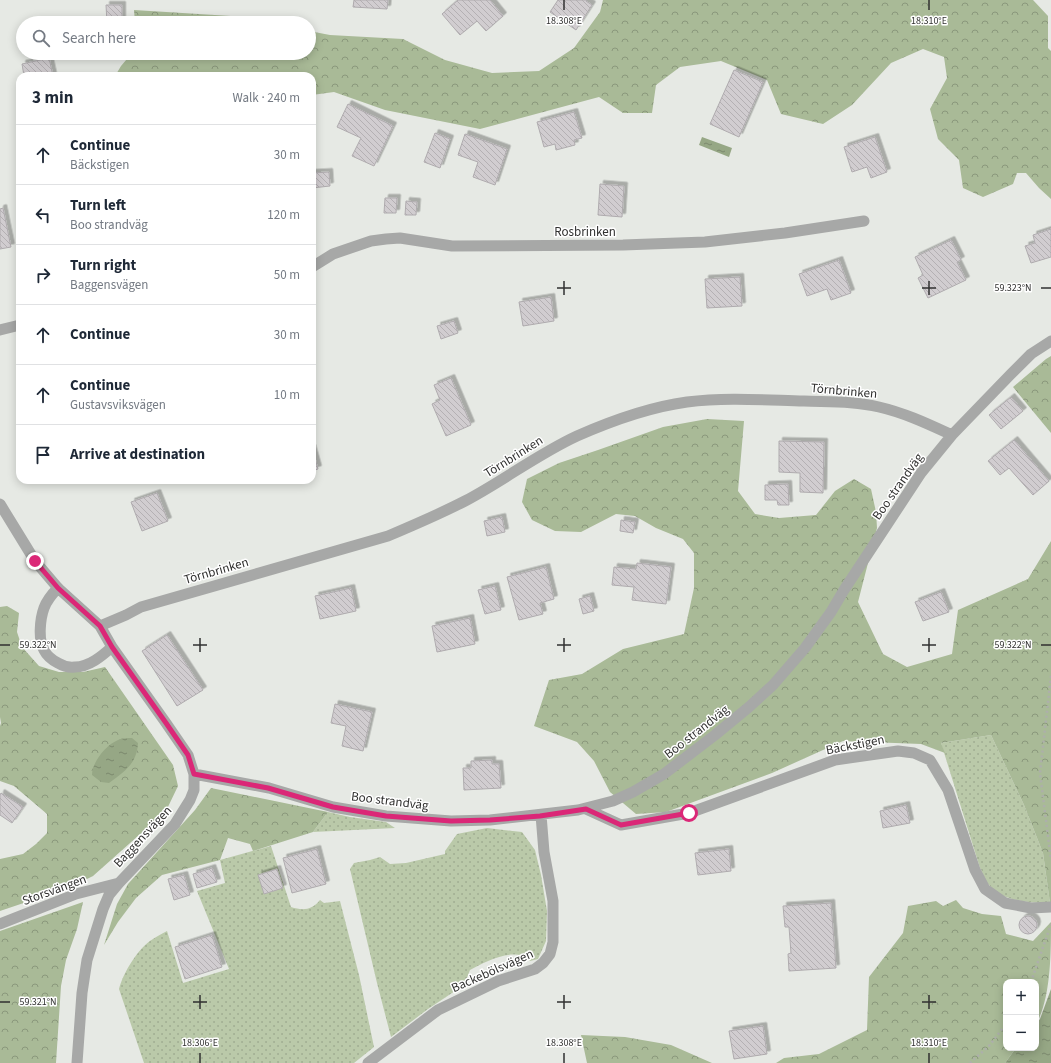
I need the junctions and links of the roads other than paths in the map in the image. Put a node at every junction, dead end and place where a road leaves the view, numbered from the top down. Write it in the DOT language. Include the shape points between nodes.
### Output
graph roads {
  1 [pos="864,221"];
  2 [pos="316,265"];
  3 [pos="16,325"];
  4 [pos="0,330"];
  5 [pos="1051,341"];
  6 [pos="952,435"];
  7 [pos="0,504"];
  8 [pos="58,588"];
  9 [pos="100,626"];
  10 [pos="112,647"];
  11 [pos="194,774"];
  12 [pos="586,809"];
  13 [pos="540,816"];
  14 [pos="119,883"];
  15 [pos="1051,907"];
  16 [pos="0,924"];
  17 [pos="77,1063"];
  18 [pos="368,1063"];
  1 -- 2 [label="street, Rosbrinken" via="705,242 452,246 400,238 386,239 371,241 334,254"];
  3 -- 4 [label="street"];
  5 -- 6 [label="street, Boo strandväg" via="1031,354"];
  6 -- 9 [label="street, Törnbrinken" via="906,414 878,406 783,400 685,402 615,421 579,435 465,501 388,536 141,607"];
  6 -- 12 [label="street, Boo strandväg" via="921,473 831,612 805,648 773,685 664,774 614,801"];
  7 -- 8 [label="street, Baggensvägen" via="35,561"];
  8 -- 9 [label="street, Baggensvägen"];
  8 -- 10 [label="street" via="44,608 42,621 41,637 44,650 52,660 65,667 86,665"];
  9 -- 10 [label="street, Baggensvägen"];
  10 -- 11 [label="street, Baggensvägen" via="188,755"];
  11 -- 13 [label="street, Boo strandväg" via="268,788 333,807 386,816 451,821"];
  11 -- 14 [label="street, Baggensvägen" via="194,790 175,824"];
  12 -- 13 [label="street, Boo strandväg"];
  12 -- 15 [label="street, Bäckstigen" via="621,825 674,816 689,813 835,760 898,750 914,753 930,760 948,790 975,870 985,889 1005,903 1031,908"];
  13 -- 18 [label="street, Backebölsvägen" via="553,901 553,942 550,954 535,969 498,981 438,1010"];
  14 -- 16 [label="street, Storsvängen" via="76,894"];
  14 -- 17 [label="street, Baggensvägen" via="102,909 87,960"];
}
